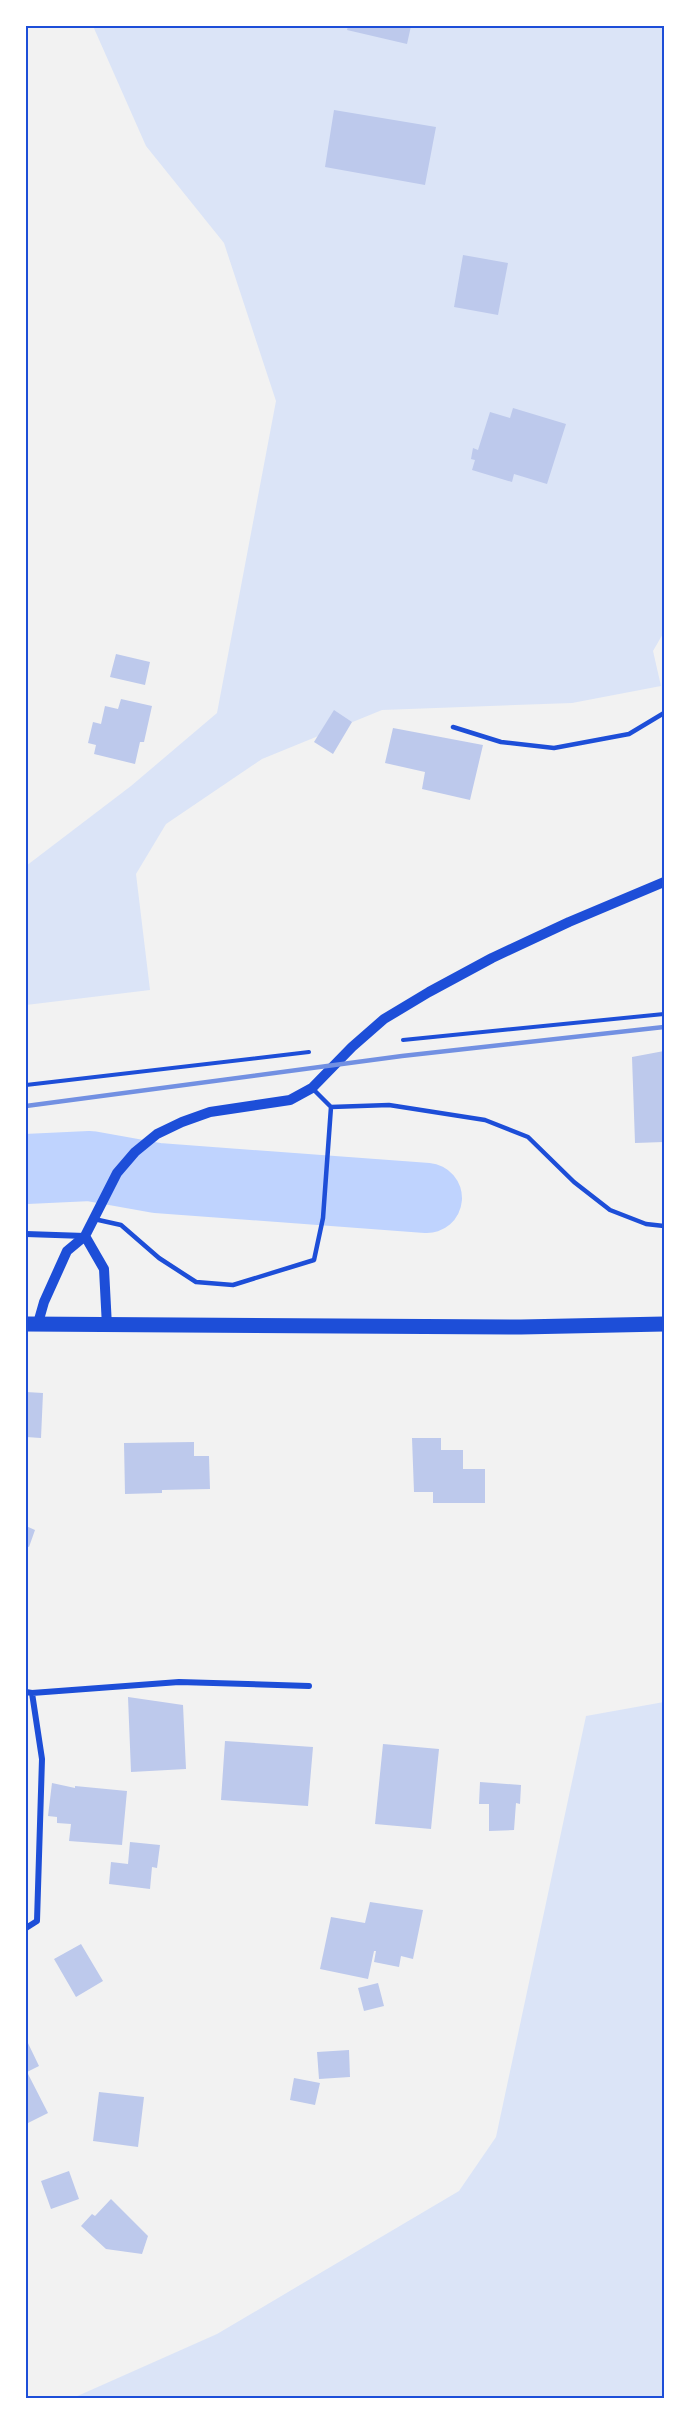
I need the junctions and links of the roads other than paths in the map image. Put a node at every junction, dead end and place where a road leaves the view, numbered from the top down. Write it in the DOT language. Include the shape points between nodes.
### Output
graph roads {
  1 [pos="664,713"];
  2 [pos="453,727"];
  3 [pos="664,882"];
  4 [pos="312,1088"];
  5 [pos="331,1107"];
  6 [pos="94,1219"];
  7 [pos="664,1226"];
  8 [pos="26,1234"];
  9 [pos="85,1236"];
  10 [pos="32,1324"];
  11 [pos="664,1324"];
  12 [pos="107,1326"];
  13 [pos="309,1686"];
  14 [pos="29,1692"];
  15 [pos="26,1928"];
  1 -- 2 [label="lane" via="629,734 554,748 501,742"];
  3 -- 4 [label="street" via="530,940 429,992 384,1019"];
  4 -- 5 [label="lane"];
  4 -- 6 [label="street" via="290,1100 210,1112 157,1134 117,1173"];
  5 -- 6 [label="lane" via="323,1218 314,1260 233,1285 196,1282 159,1258 121,1225"];
  5 -- 7 [label="lane" via="389,1105 484,1120 528,1137 574,1182 610,1210 646,1224"];
  6 -- 9 [label="street"];
  8 -- 9 [label="street"];
  9 -- 10 [label="street" via="67,1251"];
  9 -- 12 [label="street" via="104,1269"];
  10 -- 12 [label="main road"];
  11 -- 12 [label="main road"];
  13 -- 14 [label="street" via="179,1682"];
  14 -- 15 [label="street" via="42,1770 37,1921"];
}
